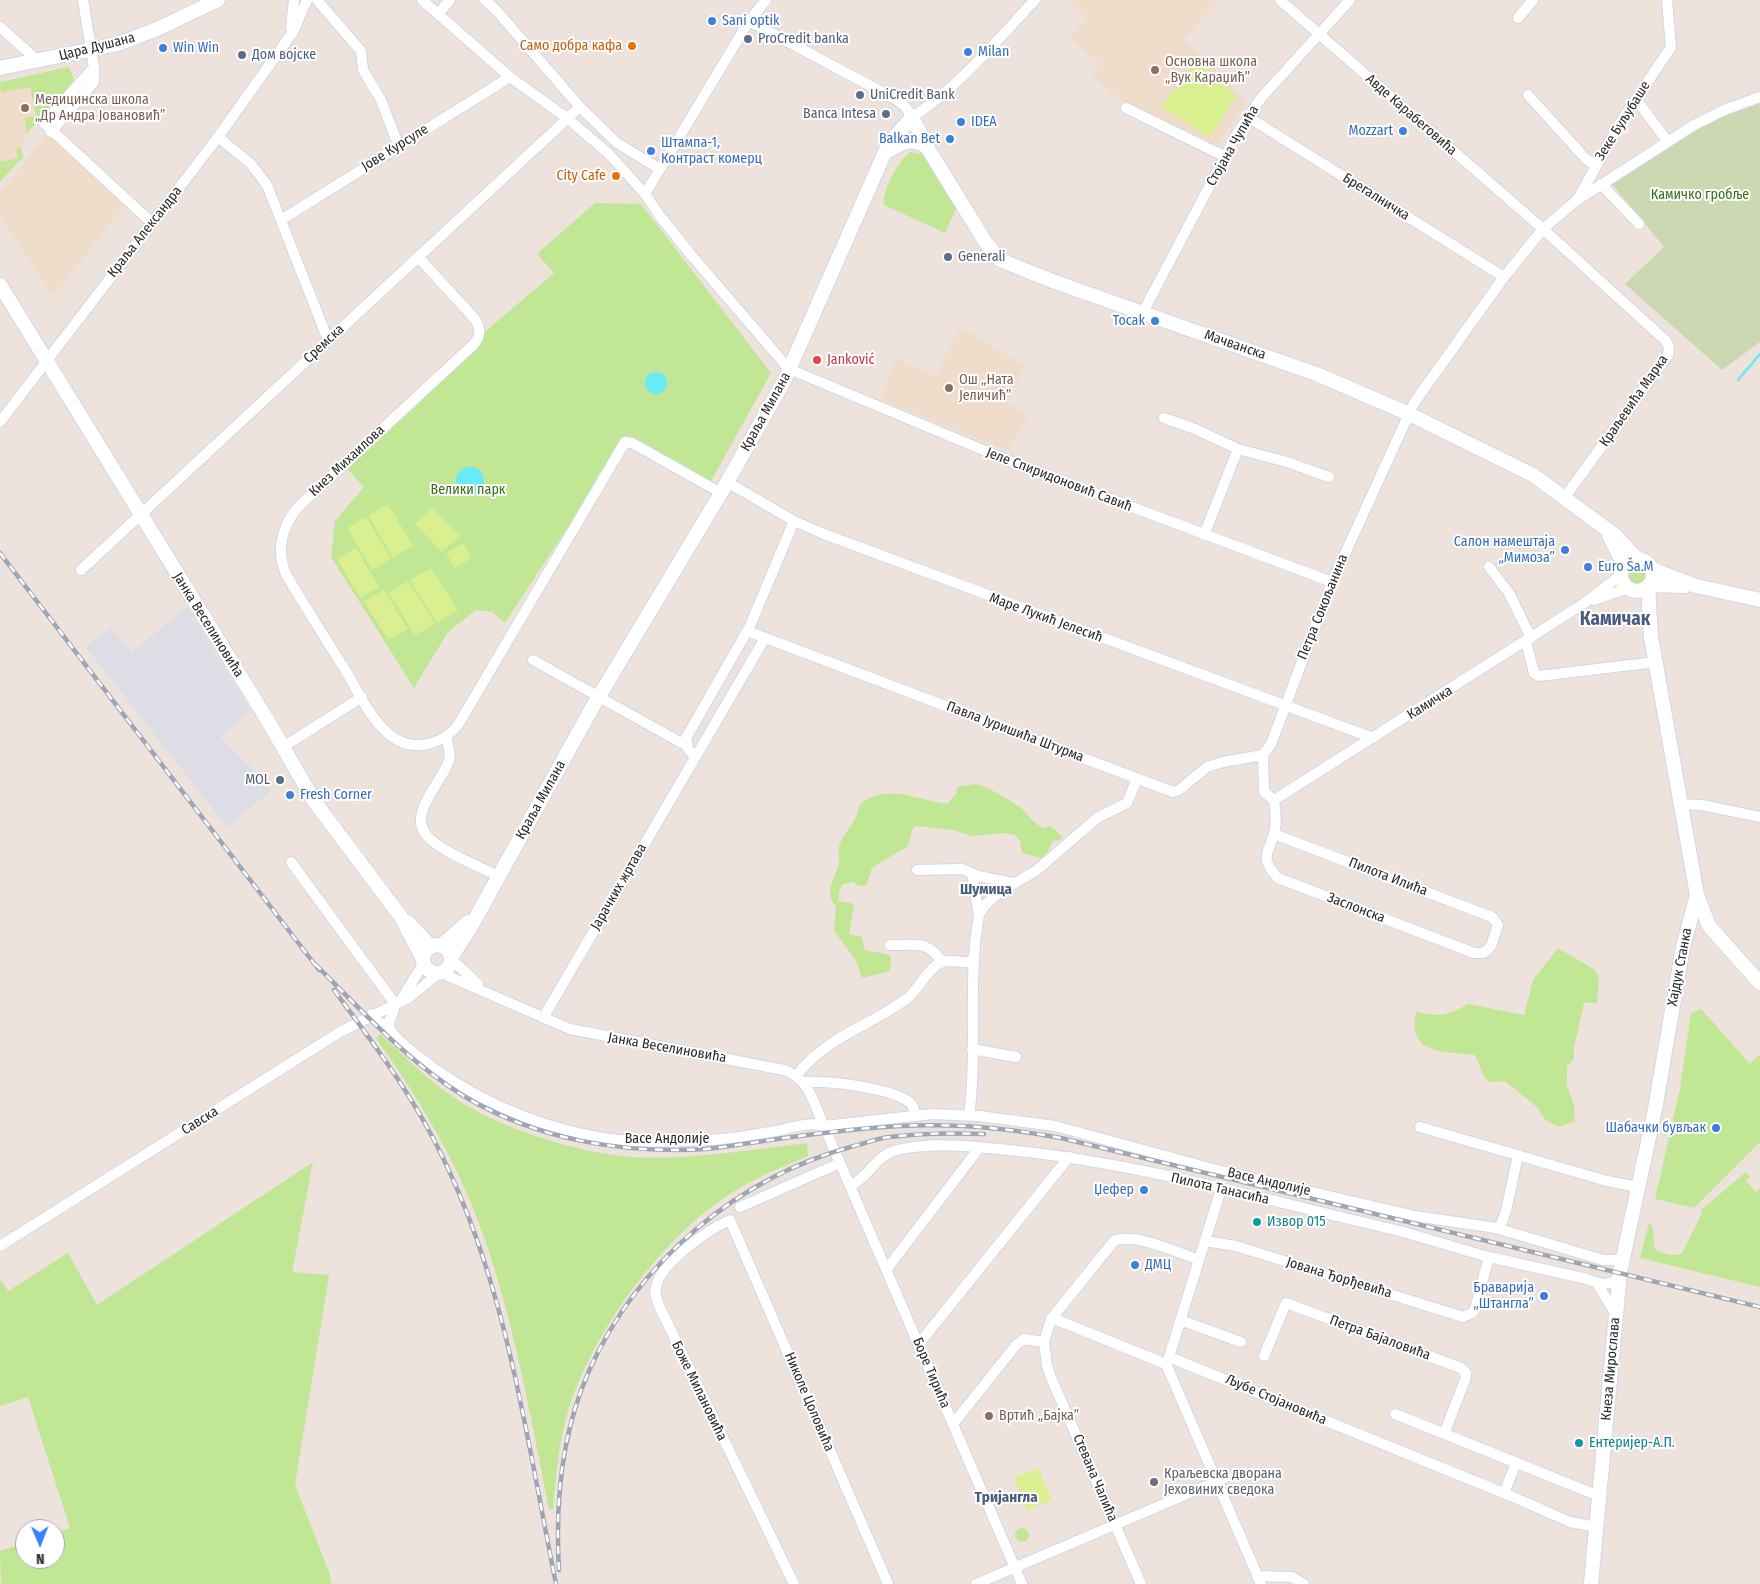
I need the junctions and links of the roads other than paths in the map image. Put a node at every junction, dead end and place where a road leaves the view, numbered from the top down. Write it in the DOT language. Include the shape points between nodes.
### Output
graph roads {
  1 [pos="83,0"];
  2 [pos="218,0"];
  3 [pos="294,0"];
  4 [pos="308,0"];
  5 [pos="317,0"];
  6 [pos="422,0"];
  7 [pos="450,0"];
  8 [pos="485,0"];
  9 [pos="766,0"];
  10 [pos="1035,0"];
  11 [pos="1280,0"];
  12 [pos="1350,0"];
  13 [pos="1533,0"];
  14 [pos="1667,0"];
  15 [pos="438,14"];
  16 [pos="1518,18"];
  17 [pos="749,21"];
  18 [pos="0,27"];
  19 [pos="1318,34"];
  20 [pos="287,41"];
  21 [pos="92,50"];
  22 [pos="38,61"];
  23 [pos="0,68"];
  24 [pos="510,77"];
  25 [pos="1528,94"];
  26 [pos="1760,97"];
  27 [pos="1636,99"];
  28 [pos="580,107"];
  29 [pos="1126,108"];
  30 [pos="912,117"];
  31 [pos="1248,117"];
  32 [pos="568,118"];
  33 [pos="218,137"];
  34 [pos="1668,142"];
  35 [pos="398,146"];
  36 [pos="928,148"];
  37 [pos="885,152"];
  38 [pos="1226,157"];
  39 [pos="1595,165"];
  40 [pos="660,169"];
  41 [pos="1601,184"];
  42 [pos="645,194"];
  43 [pos="1578,199"];
  44 [pos="281,220"];
  45 [pos="152,223"];
  46 [pos="1639,224"];
  47 [pos="1543,229"];
  48 [pos="418,257"];
  49 [pos="1504,277"];
  50 [pos="0,285"];
  51 [pos="1144,312"];
  52 [pos="328,340"];
  53 [pos="47,360"];
  54 [pos="789,369"];
  55 [pos="1409,414"];
  56 [pos="1164,418"];
  57 [pos="0,422"];
  58 [pos="1238,449"];
  59 [pos="1328,477"];
  60 [pos="724,488"];
  61 [pos="1565,497"];
  62 [pos="139,515"];
  63 [pos="794,521"];
  64 [pos="1607,532"];
  65 [pos="1204,534"];
  66 [pos="1638,560"];
  67 [pos="1490,566"];
  68 [pos="1652,569"];
  69 [pos="81,570"];
  70 [pos="1623,570"];
  71 [pos="1332,582"];
  72 [pos="1649,586"];
  73 [pos="1696,586"];
  74 [pos="1631,589"];
  75 [pos="1760,600"];
  76 [pos="1583,604"];
  77 [pos="747,631"];
  78 [pos="1651,637"];
  79 [pos="765,638"];
  80 [pos="1528,640"];
  81 [pos="533,660"];
  82 [pos="1656,662"];
  83 [pos="362,697"];
  84 [pos="599,697"];
  85 [pos="1284,706"];
  86 [pos="446,737"];
  87 [pos="1372,738"];
  88 [pos="686,746"];
  89 [pos="283,747"];
  90 [pos="1262,756"];
  91 [pos="695,757"];
  92 [pos="1138,779"];
  93 [pos="1274,800"];
  94 [pos="1681,804"];
  95 [pos="1760,817"];
  96 [pos="1274,834"];
  97 [pos="291,862"];
  98 [pos="917,870"];
  99 [pos="972,873"];
  100 [pos="498,876"];
  101 [pos="1012,883"];
  102 [pos="1697,896"];
  103 [pos="979,914"];
  104 [pos="401,917"];
  105 [pos="1498,926"];
  106 [pos="890,945"];
  107 [pos="444,952"];
  108 [pos="974,956"];
  109 [pos="423,961"];
  110 [pos="942,962"];
  111 [pos="440,973"];
  112 [pos="1760,983"];
  113 [pos="486,991"];
  114 [pos="397,1003"];
  115 [pos="372,1014"];
  116 [pos="543,1018"];
  117 [pos="389,1025"];
  118 [pos="972,1048"];
  119 [pos="1016,1057"];
  120 [pos="800,1079"];
  121 [pos="915,1114"];
  122 [pos="969,1116"];
  123 [pos="824,1126"];
  124 [pos="1420,1127"];
  125 [pos="980,1147"];
  126 [pos="1518,1155"];
  127 [pos="1069,1156"];
  128 [pos="840,1163"];
  129 [pos="850,1186"];
  130 [pos="1638,1187"];
  131 [pos="1221,1189"];
  132 [pos="740,1207"];
  133 [pos="730,1220"];
  134 [pos="1498,1229"];
  135 [pos="1205,1241"];
  136 [pos="0,1246"];
  137 [pos="1489,1257"];
  138 [pos="1199,1260"];
  139 [pos="886,1270"];
  140 [pos="1620,1270"];
  141 [pos="1597,1282"];
  142 [pos="1616,1315"];
  143 [pos="1052,1318"];
  144 [pos="1180,1320"];
  145 [pos="1044,1342"];
  146 [pos="1241,1342"];
  147 [pos="918,1345"];
  148 [pos="1264,1356"];
  149 [pos="1168,1361"];
  150 [pos="1395,1414"];
  151 [pos="953,1424"];
  152 [pos="1444,1434"];
  153 [pos="1516,1463"];
  154 [pos="1227,1477"];
  155 [pos="1217,1481"];
  156 [pos="1504,1493"];
  157 [pos="1599,1496"];
  158 [pos="1115,1525"];
  159 [pos="1596,1527"];
  160 [pos="1015,1568"];
  161 [pos="1259,1580"];
  162 [pos="794,1584"];
  163 [pos="888,1584"];
  164 [pos="976,1584"];
  165 [pos="1022,1584"];
  166 [pos="1141,1584"];
  167 [pos="1304,1584"];
  168 [pos="1591,1584"];
  1 -- 21 [label="street"];
  2 -- 21 [label="main road, Цара Душана" via="136,38"];
  3 -- 20 [label="street, Краља Александра"];
  4 -- 20 [label="street, Краља Александра"];
  5 -- 35 [label="street" via="361,51 364,70 385,108"];
  6 -- 15 [label="street"];
  7 -- 15 [label="street"];
  8 -- 28 [label="street"];
  9 -- 17 [label="street"];
  10 -- 30 [label="street" via="965,73 927,108"];
  11 -- 19 [label="street, Авде Карабеговића"];
  12 -- 19 [label="street, Стојана Чупића"];
  13 -- 16 [label="street"];
  14 -- 27 [label="street, Зеке Буљубаше" via="1671,47"];
  15 -- 24 [label="street"];
  17 -- 30 [label="street" via="895,99"];
  17 -- 40 [label="street"];
  18 -- 22 [label="street"];
  19 -- 31 [label="street, Стојана Чупића"];
  19 -- 47 [label="street, Авде Карабеговића"];
  20 -- 33 [label="street, Краља Александра"];
  21 -- 22 [label="main road, Цара Душана"];
  21 -- 45 [label="street" via="94,79 90,89 52,132"];
  22 -- 23 [label="main road, Цара Душана"];
  24 -- 32 [label="street"];
  24 -- 35 [label="street, Јове Курсуле"];
  25 -- 39 [label="street"];
  26 -- 34 [label="street" via="1724,110"];
  27 -- 34 [label="street"];
  27 -- 39 [label="street, Зеке Буљубаше"];
  28 -- 32 [label="street, Сремска"];
  28 -- 40 [label="street" via="617,143"];
  29 -- 38 [label="street"];
  30 -- 36 [label="main road, Мачванска"];
  30 -- 37 [label="main road, Краља Милана"];
  31 -- 38 [label="street, Стојана Чупића"];
  31 -- 49 [label="street, Брегалничка"];
  32 -- 42 [label="street" via="600,145"];
  32 -- 48 [label="street, Сремска"];
  33 -- 44 [label="street" via="256,170"];
  33 -- 45 [label="street, Краља Александра"];
  34 -- 41 [label="street"];
  35 -- 44 [label="street, Јове Курсуле"];
  36 -- 37 [label="main road" via="914,140"];
  36 -- 51 [label="main road, Мачванска" via="986,243 1000,260"];
  37 -- 54 [label="main road, Краља Милана"];
  38 -- 51 [label="street, Стојана Чупића"];
  39 -- 43 [label="street, Зеке Буљубаше"];
  40 -- 42 [label="street"];
  41 -- 43 [label="street"];
  41 -- 46 [label="street"];
  42 -- 54 [label="street" via="686,249"];
  43 -- 47 [label="street, Зеке Буљубаше"];
  44 -- 52 [label="street"];
  45 -- 53 [label="street, Краља Александра"];
  47 -- 49 [label="street, Зеке Буљубаше"];
  47 -- 61 [label="street, Краљевића Марка" via="1666,341 1669,348 1668,355"];
  48 -- 52 [label="street, Сремска"];
  48 -- 83 [label="street, Кнез Михаилова" via="475,318 479,337 298,507 287,523 281,541 282,562 287,576"];
  49 -- 55 [label="street, Петра Сокољанина"];
  50 -- 53 [label="main road, Јанка Веселиновића"];
  51 -- 55 [label="main road, Мачванска" via="1319,375"];
  52 -- 62 [label="street, Сремска"];
  53 -- 57 [label="street, Краља Александра"];
  53 -- 62 [label="main road, Јанка Веселиновића"];
  54 -- 60 [label="main road, Краља Милана"];
  54 -- 65 [label="street, Јеле Спиридоновић Савић" via="992,454"];
  55 -- 61 [label="main road, Мачванска" via="1533,475"];
  55 -- 71 [label="street, Петра Сокољанина"];
  56 -- 58 [label="street"];
  58 -- 59 [label="street"];
  58 -- 65 [label="street"];
  60 -- 63 [label="street, Маре Лукић Јелесић"];
  60 -- 84 [label="main road, Краља Милана"];
  60 -- 86 [label="street" via="625,442 463,718"];
  61 -- 64 [label="main road, Мачванска"];
  62 -- 69 [label="street, Сремска"];
  62 -- 89 [label="main road, Јанка Веселиновића"];
  63 -- 77 [label="street"];
  63 -- 85 [label="street, Маре Лукић Јелесић"];
  64 -- 66 [label="main road, Мачванска" via="1623,543"];
  64 -- 70 [label="main road, Мачванска"];
  65 -- 71 [label="street, Јеле Спиридоновић Савић"];
  66 -- 68 [label="main road"];
  66 -- 70 [label="main road" via="1630,562"];
  67 -- 80 [label="street" via="1509,593"];
  68 -- 72 [label="main road"];
  68 -- 73 [label="main road"];
  70 -- 74 [label="main road" via="1623,582"];
  70 -- 76 [label="street, Камичка"];
  71 -- 85 [label="street, Петра Сокољанина"];
  72 -- 73 [label="main road"];
  72 -- 74 [label="main road" via="1641,590"];
  72 -- 78 [label="main road, Хајдук Станка"];
  73 -- 75 [label="main road"];
  74 -- 76 [label="street, Камичка"];
  74 -- 78 [label="main road, Хајдук Станка"];
  76 -- 80 [label="street, Камичка"];
  77 -- 79 [label="street"];
  77 -- 88 [label="street" via="688,733"];
  78 -- 82 [label="main road, Хајдук Станка"];
  79 -- 91 [label="street, Јарачких жртава"];
  79 -- 92 [label="street, Павла Јуришића Штурма"];
  80 -- 82 [label="street" via="1534,673 1539,676"];
  80 -- 87 [label="street, Камичка"];
  81 -- 84 [label="street"];
  82 -- 94 [label="main road, Хајдук Станка"];
  83 -- 86 [label="street, Кнез Михаилова" via="382,728 399,740 423,744"];
  83 -- 89 [label="street"];
  84 -- 88 [label="street"];
  84 -- 100 [label="main road, Краља Милана"];
  85 -- 87 [label="street, Маре Лукић Јелесић"];
  85 -- 90 [label="street, Петра Сокољанина" via="1271,744"];
  86 -- 100 [label="street" via="449,760 432,787 423,810 425,833 437,844"];
  87 -- 93 [label="street, Камичка"];
  88 -- 91 [label="street"];
  89 -- 104 [label="main road, Јанка Веселиновића" via="314,801"];
  90 -- 92 [label="street, Павла Јуришића Штурма" via="1208,767 1173,792"];
  90 -- 93 [label="street" via="1264,792"];
  91 -- 116 [label="street, Јарачких жртава"];
  92 -- 101 [label="street" via="1127,803 1097,818 1037,870"];
  93 -- 96 [label="street, Заслонска"];
  94 -- 95 [label="street"];
  94 -- 102 [label="main road, Хајдук Станка"];
  96 -- 105 [label="street, Пилота Илића" via="1480,912 1492,917"];
  96 -- 105 [label="street, Заслонска" via="1268,847 1267,864 1278,878 1286,882 1474,953 1488,950"];
  97 -- 114 [label="street"];
  98 -- 99 [label="street" via="962,869"];
  99 -- 101 [label="street"];
  99 -- 103 [label="street"];
  100 -- 107 [label="main road, Краља Милана" via="483,904"];
  101 -- 103 [label="street"];
  102 -- 112 [label="main road" via="1709,926"];
  102 -- 130 [label="main road, Хајдук Станка" via="1683,947"];
  103 -- 108 [label="street"];
  104 -- 107 [label="main road"];
  104 -- 109 [label="main road, Јанка Веселиновића"];
  106 -- 110 [label="street" via="922,945 930,948"];
  107 -- 109 [label="main road" via="425,952"];
  107 -- 111 [label="main road" via="448,968"];
  107 -- 113 [label="street, Јанка Веселиновића"];
  108 -- 110 [label="street" via="970,962"];
  108 -- 118 [label="street"];
  109 -- 111 [label="main road" via="429,971"];
  109 -- 114 [label="street"];
  110 -- 120 [label="street" via="907,998 833,1041 806,1062"];
  111 -- 113 [label="street, Јанка Веселиновића"];
  111 -- 114 [label="street, Савска" via="410,997"];
  113 -- 116 [label="street, Јанка Веселиновића"];
  114 -- 115 [label="street, Савска"];
  114 -- 117 [label="street"];
  115 -- 117 [label="street, Васе Андолије" via="379,1023"];
  115 -- 136 [label="street, Савска"];
  116 -- 120 [label="street, Јанка Веселиновића" via="596,1035 784,1070"];
  117 -- 123 [label="street, Васе Андолије" via="424,1061 476,1095 532,1120 573,1131 608,1139 650,1141 737,1137 814,1123"];
  118 -- 119 [label="street"];
  118 -- 122 [label="street" via="974,1074"];
  120 -- 121 [label="street" via="879,1092 908,1101"];
  120 -- 123 [label="street"];
  121 -- 122 [label="street, Васе Андолије"];
  121 -- 123 [label="street, Васе Андолије"];
  122 -- 134 [label="street, Васе Андолије" via="1055,1126 1217,1170 1415,1216"];
  123 -- 128 [label="street, Боре Тирића"];
  124 -- 126 [label="street"];
  125 -- 127 [label="street, Пилота Танасића"];
  125 -- 129 [label="street, Пилота Танасића" via="929,1146 898,1150 880,1158 862,1180"];
  125 -- 139 [label="street"];
  126 -- 130 [label="street"];
  126 -- 134 [label="street" via="1506,1211"];
  127 -- 131 [label="street, Пилота Танасића"];
  127 -- 147 [label="street"];
  128 -- 129 [label="street, Боре Тирића"];
  128 -- 132 [label="street"];
  129 -- 139 [label="street, Боре Тирића"];
  130 -- 140 [label="main road, Хајдук Станка"];
  131 -- 135 [label="street"];
  131 -- 137 [label="street, Пилота Танасића" via="1400,1231"];
  133 -- 162 [label="street, Боже Милановића" via="676,1258 658,1280 655,1291 661,1310"];
  133 -- 163 [label="street, Николе Цоловића"];
  134 -- 140 [label="street, Васе Андолије" via="1604,1260"];
  135 -- 137 [label="street, Јована Ђорђевића" via="1246,1249 1456,1316 1472,1314"];
  135 -- 138 [label="street"];
  137 -- 141 [label="street, Пилота Танасића"];
  138 -- 143 [label="street" via="1136,1239 1120,1238 1109,1247"];
  138 -- 144 [label="street"];
  139 -- 147 [label="street, Боре Тирића"];
  140 -- 141 [label="street, Пилота Танасића" via="1608,1284"];
  140 -- 142 [label="main road, Кнеза Мирослава"];
  141 -- 142 [label="street"];
  142 -- 157 [label="main road, Кнеза Мирослава"];
  143 -- 145 [label="street"];
  143 -- 149 [label="street, Љубе Стојановића"];
  144 -- 146 [label="street"];
  144 -- 149 [label="street"];
  145 -- 151 [label="street" via="1024,1339 1016,1345"];
  145 -- 158 [label="street, Стевана Чалића" via="1047,1366"];
  147 -- 151 [label="street, Боре Тирића"];
  148 -- 152 [label="street, Петра Бајаловића" via="1286,1303 1461,1368 1466,1373 1465,1380"];
  149 -- 155 [label="street"];
  149 -- 156 [label="street, Љубе Стојановића"];
  150 -- 152 [label="street"];
  151 -- 160 [label="street, Боре Тирића"];
  152 -- 153 [label="street"];
  153 -- 156 [label="street"];
  153 -- 157 [label="street"];
  154 -- 155 [label="street"];
  155 -- 158 [label="street"];
  155 -- 161 [label="street"];
  156 -- 159 [label="street, Љубе Стојановића" via="1570,1522"];
  157 -- 159 [label="main road, Кнеза Мирослава"];
  158 -- 160 [label="street"];
  158 -- 166 [label="street, Стевана Чалића"];
  159 -- 168 [label="main road, Кнеза Мирослава"];
  160 -- 164 [label="street"];
  160 -- 165 [label="street, Боре Тирића"];
  161 -- 167 [label="street" via="1292,1577"];
}
